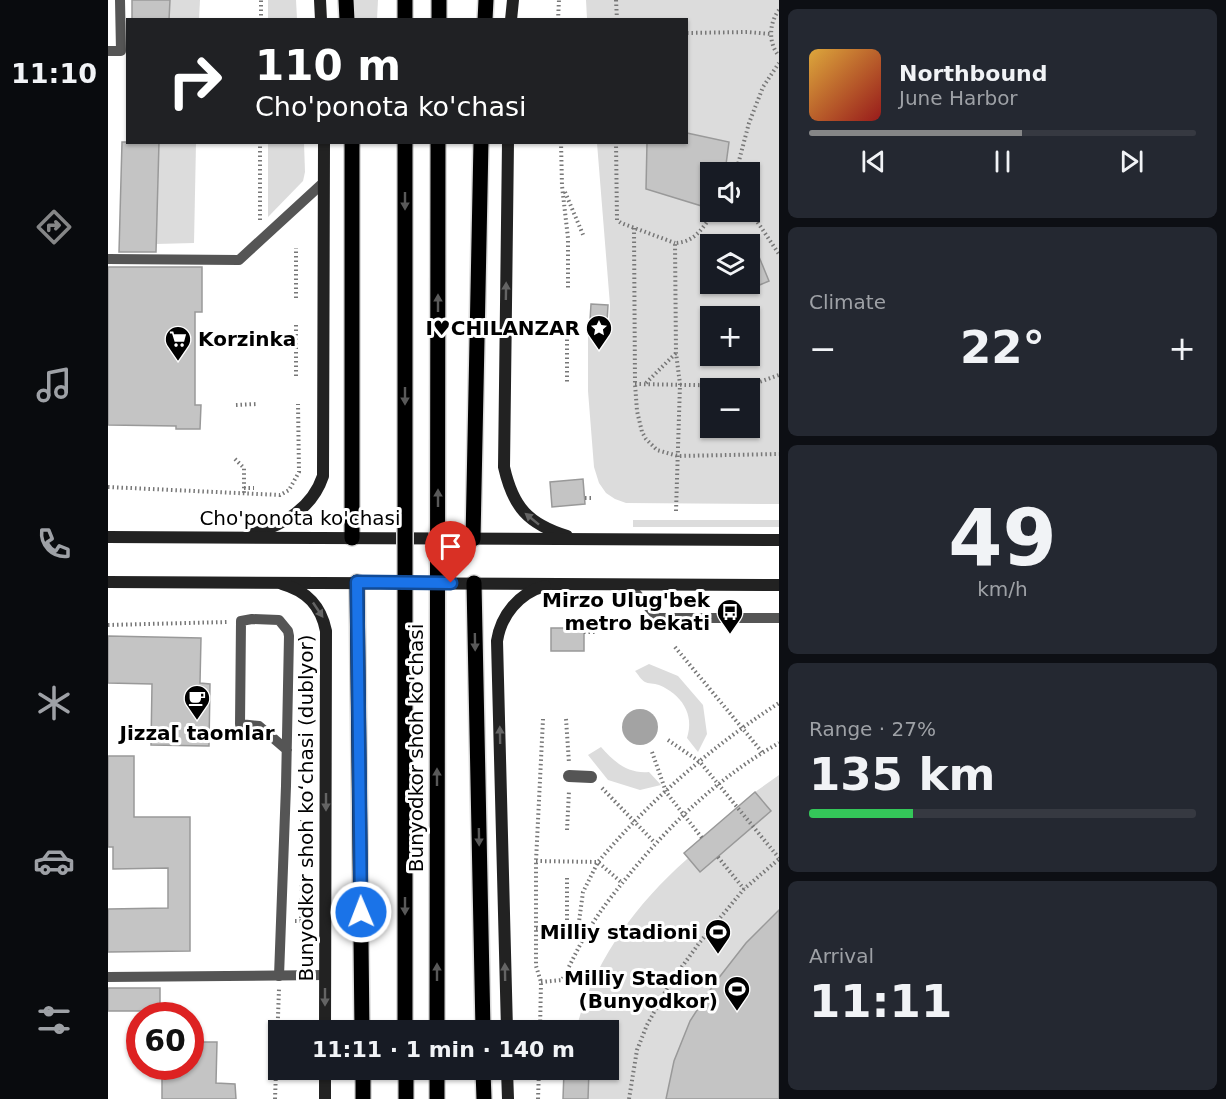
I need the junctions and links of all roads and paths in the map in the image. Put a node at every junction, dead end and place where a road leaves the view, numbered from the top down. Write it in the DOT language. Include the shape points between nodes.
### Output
graph roads {
  1 [pos="120,0"];
  2 [pos="261,0"];
  3 [pos="320,0"];
  4 [pos="346,0"];
  5 [pos="405,0"];
  6 [pos="439,0"];
  7 [pos="486,0"];
  8 [pos="513,0"];
  9 [pos="559,0"];
  10 [pos="616,0"];
  11 [pos="779,10"];
  12 [pos="261,18"];
  13 [pos="321,18"];
  14 [pos="347,18"];
  15 [pos="405,18"];
  16 [pos="439,18"];
  17 [pos="485,18"];
  18 [pos="511,18"];
  19 [pos="558,18"];
  20 [pos="617,18"];
  21 [pos="688,33"];
  22 [pos="771,34"];
  23 [pos="108,51"];
  24 [pos="779,56"];
  25 [pos="779,63"];
  26 [pos="261,144"];
  27 [pos="324,144"];
  28 [pos="352,144"];
  29 [pos="405,144"];
  30 [pos="438,144"];
  31 [pos="480,144"];
  32 [pos="508,144"];
  33 [pos="561,144"];
  34 [pos="616,144"];
  35 [pos="739,162"];
  36 [pos="324,182"];
  37 [pos="562,186"];
  38 [pos="706,222"];
  39 [pos="757,222"];
  40 [pos="634,228"];
  41 [pos="584,237"];
  42 [pos="260,239"];
  43 [pos="675,243"];
  44 [pos="296,248"];
  45 [pos="779,254"];
  46 [pos="108,260"];
  47 [pos="568,289"];
  48 [pos="296,298"];
  49 [pos="296,325"];
  50 [pos="567,335"];
  51 [pos="676,353"];
  52 [pos="779,375"];
  53 [pos="296,377"];
  54 [pos="567,383"];
  55 [pos="646,383"];
  56 [pos="635,384"];
  57 [pos="680,384"];
  58 [pos="257,404"];
  59 [pos="298,404"];
  60 [pos="236,405"];
  61 [pos="779,454"];
  62 [pos="678,456"];
  63 [pos="235,459"];
  64 [pos="108,487"];
  65 [pos="244,488"];
  66 [pos="254,488"];
  67 [pos="244,494"];
  68 [pos="585,498"];
  69 [pos="591,498"];
  70 [pos="676,512"];
  71 [pos="108,537"];
  72 [pos="243,537"];
  73 [pos="351,538"];
  74 [pos="473,540"];
  75 [pos="586,540"];
  76 [pos="779,540"];
  77 [pos="108,582"];
  78 [pos="269,582"];
  79 [pos="357,582"];
  80 [pos="474,583"];
  81 [pos="558,584"];
  82 [pos="628,584"];
  83 [pos="779,585"];
  84 [pos="779,618"];
  85 [pos="241,621"];
  86 [pos="108,625"];
  87 [pos="584,632"];
  88 [pos="597,632"];
  89 [pos="675,646"];
  90 [pos="779,703"];
  91 [pos="543,719"];
  92 [pos="566,719"];
  93 [pos="742,726"];
  94 [pos="668,740"];
  95 [pos="779,743"];
  96 [pos="287,750"];
  97 [pos="651,752"];
  98 [pos="762,752"];
  99 [pos="700,762"];
  100 [pos="569,776"];
  101 [pos="591,777"];
  102 [pos="718,784"];
  103 [pos="666,792"];
  104 [pos="683,815"];
  105 [pos="634,822"];
  106 [pos="567,830"];
  107 [pos="702,838"];
  108 [pos="655,843"];
  109 [pos="718,857"];
  110 [pos="779,859"];
  111 [pos="536,861"];
  112 [pos="598,862"];
  113 [pos="302,874"];
  114 [pos="567,876"];
  115 [pos="622,883"];
  116 [pos="744,889"];
  117 [pos="301,918"];
  118 [pos="536,929"];
  119 [pos="567,929"];
  120 [pos="578,929"];
  121 [pos="588,930"];
  122 [pos="326,975"];
  123 [pos="279,976"];
  124 [pos="108,977"];
  125 [pos="541,982"];
  126 [pos="325,1020"];
  127 [pos="362,1020"];
  128 [pos="405,1020"];
  129 [pos="437,1020"];
  130 [pos="483,1020"];
  131 [pos="507,1020"];
  132 [pos="540,1020"];
  133 [pos="325,1080"];
  134 [pos="363,1080"];
  135 [pos="405,1080"];
  136 [pos="437,1080"];
  137 [pos="483,1080"];
  138 [pos="507,1080"];
  139 [pos="539,1080"];
  140 [pos="275,1099"];
  141 [pos="325,1099"];
  142 [pos="363,1099"];
  143 [pos="405,1099"];
  144 [pos="437,1099"];
  145 [pos="484,1099"];
  146 [pos="508,1099"];
  147 [pos="538,1099"];
  148 [pos="629,1099"];
  1 -- 23 [label="lane" via="121,51"];
  2 -- 12 [label="path"];
  3 -- 13 [label="street"];
  4 -- 14 [label="main road"];
  5 -- 15 [label="main road"];
  6 -- 16 [label="main road"];
  7 -- 17 [label="main road"];
  8 -- 18 [label="street"];
  9 -- 19 [label="path"];
  10 -- 20 [label="path"];
  11 -- 22 [label="path"];
  21 -- 22 [label="path"];
  22 -- 24 [label="path"];
  25 -- 35 [label="path" via="763,87"];
  26 -- 42 [label="path"];
  27 -- 36 [label="street"];
  28 -- 73 [label="main road"];
  29 -- 128 [label="main road, Bunyodkor shoh ko'chasi, one-way, bridge"];
  129 -- 30 [label="main road, Bunyodkor shoh ko'chasi, one-way, bridge"];
  31 -- 74 [label="main road"];
  75 -- 32 [label="street, one-way" via="553,532 528,517 513,497 504,467"];
  33 -- 37 [label="path"];
  34 -- 40 [label="path" via="616,217 621,224"];
  36 -- 42 [label="lane"];
  36 -- 72 [label="street" via="323,476 303,510"];
  37 -- 41 [label="path"];
  37 -- 47 [label="path"];
  38 -- 43 [label="path" via="693,238"];
  39 -- 45 [label="path"];
  40 -- 43 [label="path"];
  40 -- 56 [label="path"];
  42 -- 46 [label="lane" via="239,260"];
  43 -- 51 [label="path"];
  44 -- 48 [label="path"];
  49 -- 53 [label="path"];
  50 -- 54 [label="path"];
  51 -- 55 [label="path"];
  51 -- 57 [label="path"];
  52 -- 57 [label="path" via="748,386"];
  55 -- 56 [label="path"];
  55 -- 57 [label="path"];
  56 -- 62 [label="path" via="637,411 646,439 657,450"];
  57 -- 62 [label="path"];
  58 -- 60 [label="path"];
  59 -- 67 [label="path" via="299,472 295,483 280,495"];
  61 -- 62 [label="path"];
  62 -- 70 [label="path"];
  63 -- 65 [label="path" via="244,468"];
  64 -- 67 [label="path"];
  65 -- 66 [label="path"];
  65 -- 67 [label="path"];
  68 -- 69 [label="path"];
  71 -- 72 [label="street, Cho'ponota ko'chasi"];
  72 -- 73 [label="street, Cho'ponota ko'chasi"];
  73 -- 74 [label="street, Cho'ponota ko'chasi"];
  74 -- 75 [label="street, Cho'ponota ko'chasi"];
  75 -- 76 [label="street, Cho'ponota ko'chasi"];
  77 -- 78 [label="street"];
  78 -- 79 [label="street"];
  78 -- 122 [label="street, Bunyodkor shoh koʻchasi (dublyor), one-way" via="290,586 310,600 323,616 326,631"];
  79 -- 80 [label="street"];
  79 -- 127 [label="main road"];
  80 -- 81 [label="street"];
  80 -- 130 [label="main road, one-way"];
  81 -- 82 [label="street"];
  131 -- 81 [label="street, one-way" via="498,641 501,623 514,605 532,591"];
  82 -- 83 [label="street"];
  82 -- 84 [label="lane" via="658,618"];
  85 -- 86 [label="path"];
  85 -- 96 [label="lane" via="240,724 259,726"];
  85 -- 96 [label="lane" via="279,620 288,631"];
  87 -- 88 [label="path"];
  89 -- 93 [label="path"];
  90 -- 93 [label="path"];
  91 -- 111 [label="path"];
  92 -- 100 [label="path"];
  93 -- 98 [label="path"];
  93 -- 99 [label="path"];
  94 -- 99 [label="path"];
  95 -- 98 [label="path"];
  96 -- 123 [label="lane"];
  97 -- 103 [label="path"];
  98 -- 102 [label="path"];
  99 -- 102 [label="path"];
  99 -- 103 [label="path"];
  100 -- 101 [label="street"];
  100 -- 106 [label="path"];
  101 -- 105 [label="path"];
  102 -- 104 [label="path"];
  102 -- 110 [label="path"];
  103 -- 104 [label="path"];
  103 -- 105 [label="path"];
  104 -- 107 [label="path"];
  104 -- 108 [label="path"];
  105 -- 108 [label="path"];
  105 -- 112 [label="path"];
  108 -- 115 [label="path"];
  109 -- 116 [label="path"];
  110 -- 116 [label="path"];
  111 -- 112 [label="path"];
  111 -- 118 [label="path"];
  112 -- 115 [label="path"];
  112 -- 120 [label="path" via="583,892"];
  113 -- 117 [label="path"];
  114 -- 119 [label="path"];
  115 -- 121 [label="path"];
  116 -- 148 [label="path" via="670,982 637,1050"];
  118 -- 119 [label="path"];
  118 -- 125 [label="path" via="536,966"];
  119 -- 120 [label="path"];
  120 -- 121 [label="path"];
  121 -- 125 [label="path" via="562,980"];
  122 -- 123 [label="lane"];
  122 -- 126 [label="street, Bunyodkor shoh koʻchasi (dublyor), one-way"];
  123 -- 124 [label="lane"];
  123 -- 140 [label="path"];
  125 -- 132 [label="path"];
  133 -- 141 [label="street"];
  134 -- 142 [label="main road"];
  135 -- 143 [label="main road"];
  136 -- 144 [label="main road"];
  137 -- 145 [label="main road"];
  138 -- 146 [label="street"];
  139 -- 147 [label="path"];
}
